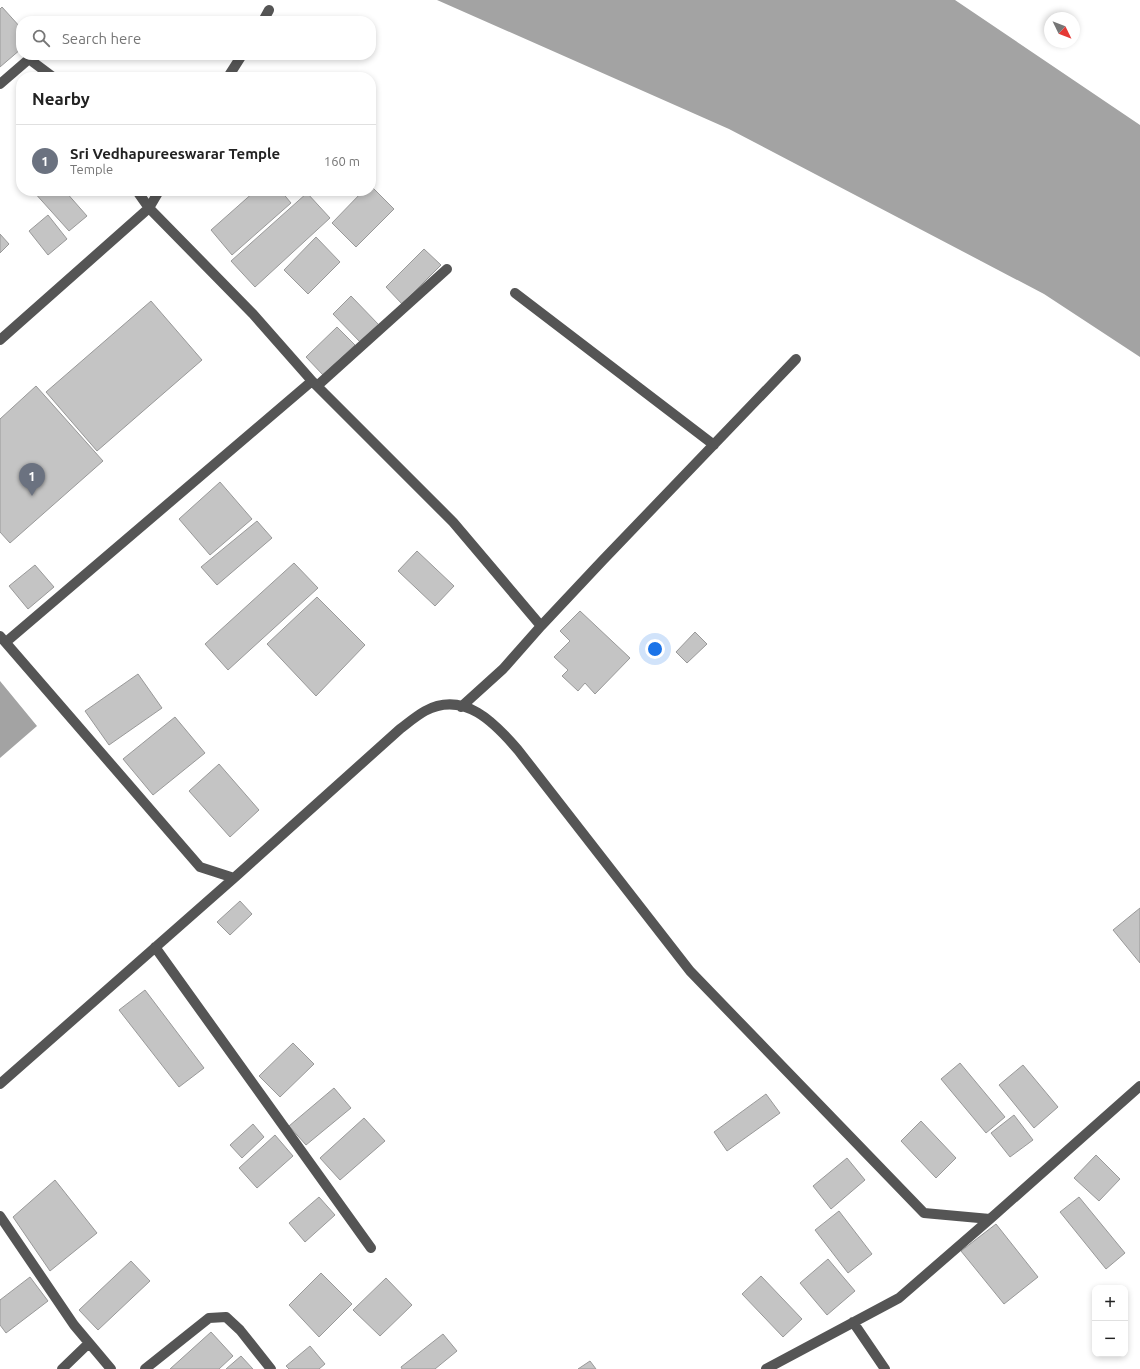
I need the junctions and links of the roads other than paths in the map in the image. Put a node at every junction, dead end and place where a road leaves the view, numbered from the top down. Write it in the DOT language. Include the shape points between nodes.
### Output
graph roads {
  1 [pos="269,10"];
  2 [pos="265,16"];
  3 [pos="29,60"];
  4 [pos="29,60"];
  5 [pos="239,60"];
  6 [pos="46,72"];
  7 [pos="231,72"];
  8 [pos="0,84"];
  9 [pos="141,196"];
  10 [pos="156,196"];
  11 [pos="149,208"];
  12 [pos="447,269"];
  13 [pos="515,293"];
  14 [pos="0,340"];
  15 [pos="796,359"];
  16 [pos="315,384"];
  17 [pos="714,445"];
  18 [pos="541,626"];
  19 [pos="3,639"];
  20 [pos="461,706"];
  21 [pos="234,878"];
  22 [pos="155,947"];
  23 [pos="0,1084"];
  24 [pos="1140,1086"];
  25 [pos="0,1216"];
  26 [pos="990,1219"];
  27 [pos="371,1248"];
  28 [pos="853,1322"];
  29 [pos="89,1343"];
  30 [pos="62,1369"];
  31 [pos="111,1369"];
  32 [pos="145,1369"];
  33 [pos="271,1369"];
  34 [pos="766,1369"];
  35 [pos="885,1369"];
  1 -- 2 [label="street"];
  3 -- 6 [label="street"];
  4 -- 8 [label="street"];
  5 -- 7 [label="street"];
  9 -- 11 [label="street"];
  10 -- 11 [label="street"];
  11 -- 14 [label="street"];
  11 -- 16 [label="street" via="253,314"];
  12 -- 16 [label="street"];
  13 -- 17 [label="street"];
  15 -- 17 [label="street"];
  16 -- 18 [label="street" via="453,522"];
  16 -- 19 [label="street"];
  17 -- 18 [label="street"];
  18 -- 20 [label="street" via="503,669"];
  19 -- 21 [label="street" via="200,868"];
  20 -- 21 [label="street" via="434,708 413,719"];
  20 -- 26 [label="street" via="482,715 503,732 690,971 924,1213"];
  21 -- 22 [label="street"];
  22 -- 23 [label="street"];
  22 -- 27 [label="street"];
  24 -- 26 [label="street"];
  25 -- 29 [label="street"];
  26 -- 28 [label="street" via="900,1298"];
  28 -- 34 [label="street"];
  28 -- 35 [label="street"];
  29 -- 30 [label="street"];
  29 -- 31 [label="street"];
  32 -- 33 [label="street" via="209,1318 226,1317 240,1330"];
}
